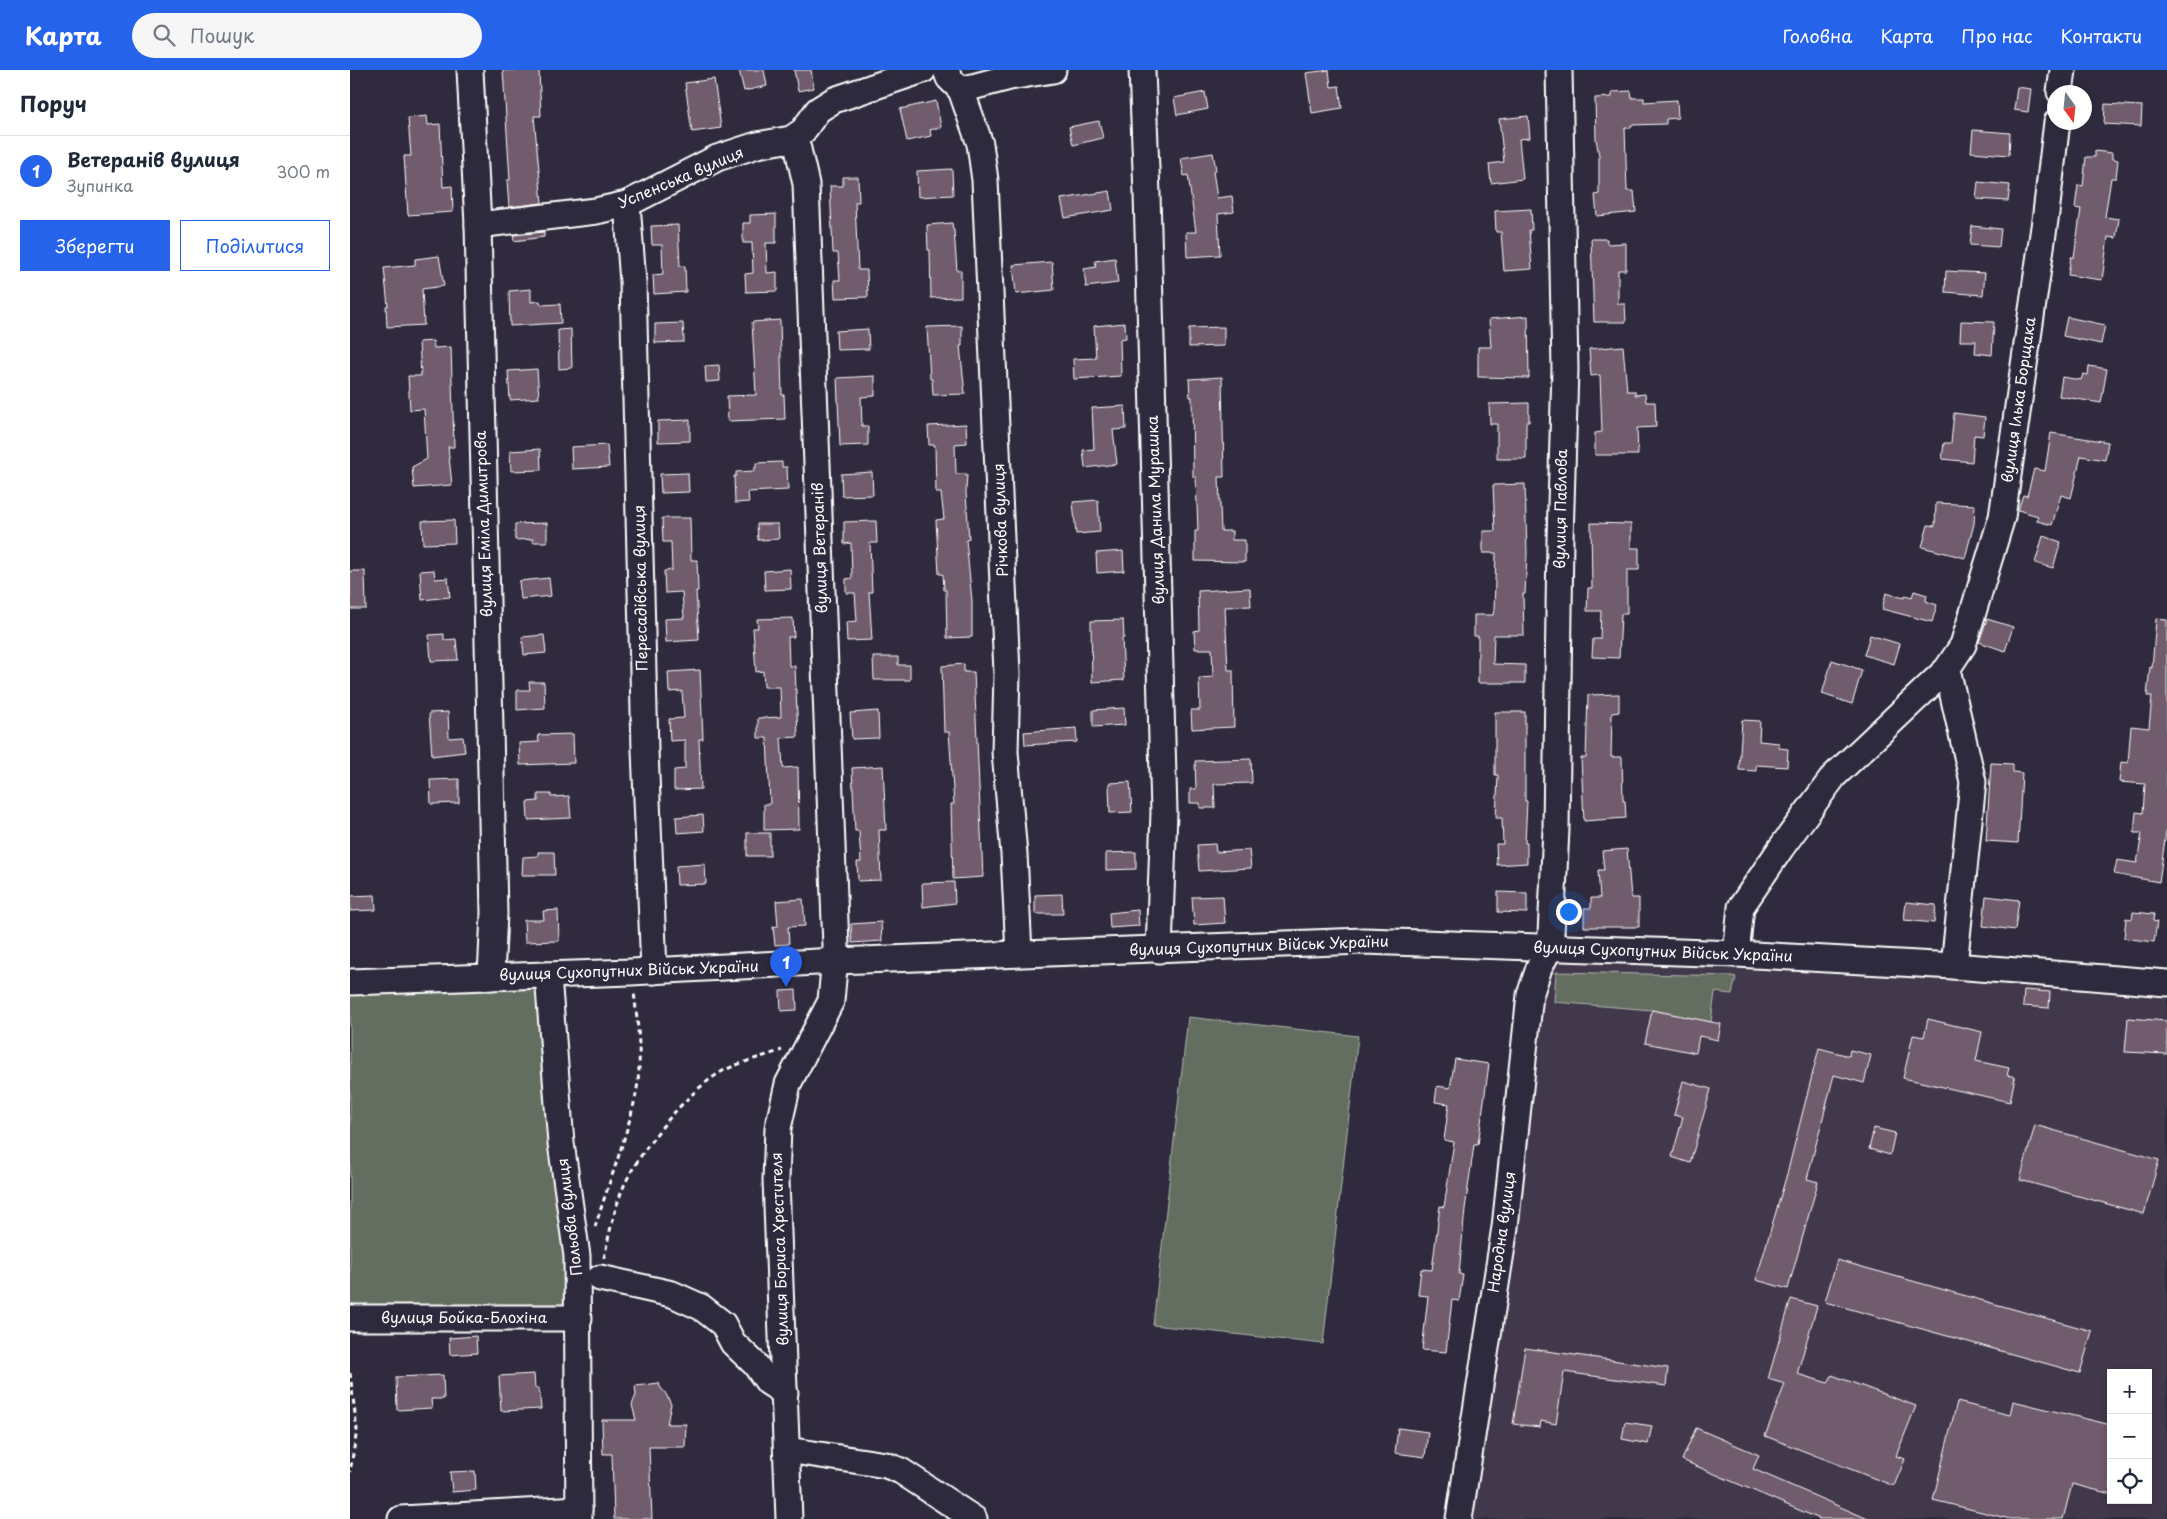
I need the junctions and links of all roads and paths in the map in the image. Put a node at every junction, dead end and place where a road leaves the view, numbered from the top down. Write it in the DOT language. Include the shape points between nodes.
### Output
graph roads {
  1 [pos="470,70"];
  2 [pos="923,70"];
  3 [pos="946,70"];
  4 [pos="1053,70"];
  5 [pos="1142,70"];
  6 [pos="1558,70"];
  7 [pos="2063,70"];
  8 [pos="2061,85"];
  9 [pos="961,90"];
  10 [pos="2055,130"];
  11 [pos="791,138"];
  12 [pos="627,204"];
  13 [pos="478,225"];
  14 [pos="1947,668"];
  15 [pos="1550,948"];
  16 [pos="1159,950"];
  17 [pos="1019,953"];
  18 [pos="1736,954"];
  19 [pos="836,961"];
  20 [pos="1954,966"];
  21 [pos="643,972"];
  22 [pos="548,975"];
  23 [pos="491,977"];
  24 [pos="350,982"];
  25 [pos="2167,983"];
  26 [pos="811,1039"];
  27 [pos="594,1231"];
  28 [pos="600,1278"];
  29 [pos="350,1318"];
  30 [pos="579,1318"];
  31 [pos="350,1373"];
  32 [pos="785,1393"];
  33 [pos="787,1450"];
  34 [pos="350,1472"];
  35 [pos="579,1514"];
  36 [pos="401,1519"];
  37 [pos="789,1519"];
  38 [pos="974,1519"];
  39 [pos="1459,1519"];
  1 -- 13 [label="street, вулиця Еміла Димитрова"];
  2 -- 11 [label="street, Успенська вулиця" via="834,100 818,110 803,131"];
  3 -- 9 [label="street"];
  4 -- 9 [label="street"];
  5 -- 16 [label="street, вулиця Данила Мурашка" via="1164,812"];
  6 -- 15 [label="street, вулиця Павлова" via="1565,369 1556,830"];
  7 -- 8 [label="street"];
  9 -- 17 [label="street, Річкова вулиця" via="980,144 985,180 1005,636 1005,752"];
  10 -- 14 [label="street, вулиця Ілька Борщака" via="2002,517 1963,645"];
  11 -- 12 [label="street, Успенська вулиця" via="718,158"];
  11 -- 19 [label="street, вулиця Ветеранів" via="798,149 806,184"];
  12 -- 13 [label="street, Успенська вулиця" via="596,211"];
  12 -- 21 [label="street, Пересадівська вулиця" via="633,291 645,750"];
  13 -- 23 [label="street, вулиця Еміла Димитрова" via="493,894"];
  14 -- 18 [label="street, вулиця Ілька Борщака" via="1828,784 1742,907"];
  14 -- 20 [label="street" via="1973,782"];
  15 -- 16 [label="street, вулиця Сухопутних Військ України" via="1364,941"];
  15 -- 18 [label="street, вулиця Сухопутних Військ України"];
  15 -- 39 [label="street, Народна вулиця" via="1530,995 1505,1227"];
  16 -- 17 [label="street, вулиця Сухопутних Військ України"];
  17 -- 19 [label="street, вулиця Сухопутних Військ України"];
  18 -- 20 [label="street, вулиця Сухопутних Військ України"];
  19 -- 21 [label="street, вулиця Сухопутних Військ України"];
  19 -- 26 [label="street, вулиця Бориса Хрестителя" via="831,1001"];
  20 -- 25 [label="street, вулиця Сухопутних Військ України"];
  21 -- 22 [label="street, вулиця Сухопутних Військ України"];
  21 -- 27 [label="path" via="635,1098"];
  22 -- 23 [label="street, вулиця Сухопутних Військ України"];
  22 -- 30 [label="street, Польова вулиця" via="561,1143 577,1256"];
  23 -- 24 [label="street, вулиця Сухопутних Військ України"];
  26 -- 28 [label="path" via="721,1072 688,1098 644,1150 623,1188 609,1232"];
  26 -- 32 [label="street, вулиця Бориса Хрестителя" via="788,1084 778,1128 776,1180"];
  28 -- 32 [label="street" via="672,1294 701,1306 723,1324 733,1343 768,1382"];
  29 -- 30 [label="street, вулиця Бойка-Блохіна"];
  30 -- 35 [label="street, Польова вулиця"];
  31 -- 34 [label="path" via="356,1430"];
  32 -- 33 [label="street, вулиця Бориса Хрестителя"];
  33 -- 37 [label="street, вулиця Бориса Хрестителя"];
  33 -- 38 [label="street" via="886,1465 901,1471"];
  35 -- 36 [label="street"];
}
